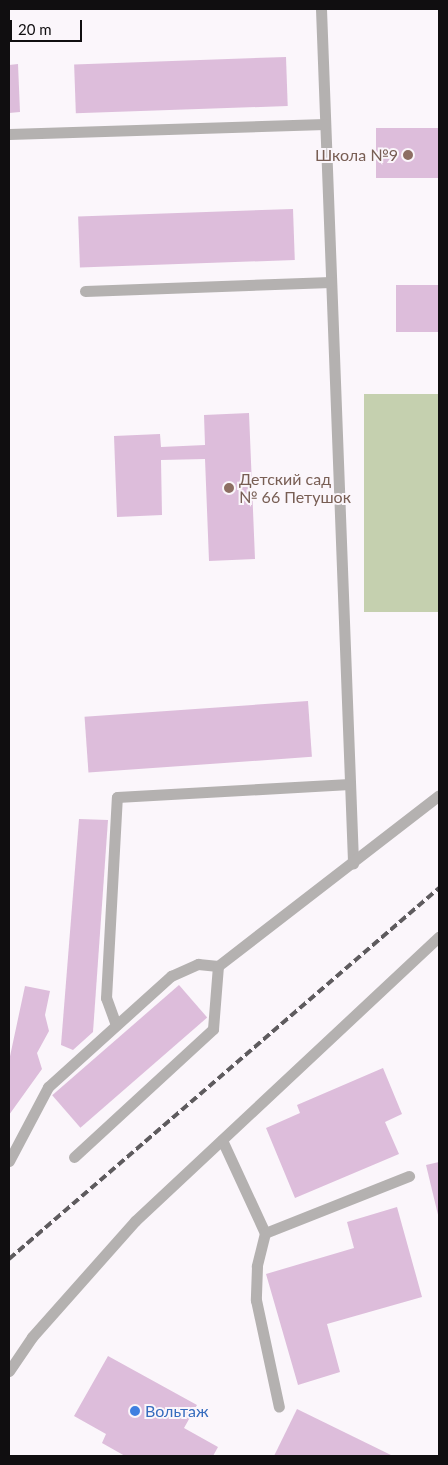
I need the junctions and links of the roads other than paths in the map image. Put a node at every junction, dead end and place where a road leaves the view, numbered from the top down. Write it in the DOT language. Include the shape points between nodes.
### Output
graph roads {
  1 [pos="321,9"];
  2 [pos="325,124"];
  3 [pos="9,134"];
  4 [pos="331,282"];
  5 [pos="85,291"];
  6 [pos="350,784"];
  7 [pos="439,796"];
  8 [pos="352,863"];
  9 [pos="439,937"];
  10 [pos="218,966"];
  11 [pos="116,1026"];
  12 [pos="222,1140"];
  13 [pos="74,1157"];
  14 [pos="9,1161"];
  15 [pos="409,1176"];
  16 [pos="265,1233"];
  17 [pos="9,1372"];
  18 [pos="279,1406"];
  1 -- 2 [label="lane"];
  2 -- 3 [label="lane"];
  2 -- 4 [label="lane"];
  4 -- 5 [label="lane"];
  4 -- 6 [label="lane"];
  6 -- 8 [label="lane"];
  6 -- 11 [label="lane" via="118,797 106,998"];
  7 -- 8 [label="lane"];
  8 -- 10 [label="lane"];
  9 -- 12 [label="lane"];
  10 -- 11 [label="lane" via="198,964 171,976"];
  10 -- 13 [label="lane" via="213,1029"];
  11 -- 14 [label="lane" via="48,1087"];
  12 -- 16 [label="lane"];
  12 -- 17 [label="lane" via="135,1221 32,1337"];
  15 -- 16 [label="lane"];
  16 -- 18 [label="lane" via="257,1266 256,1300"];
}
